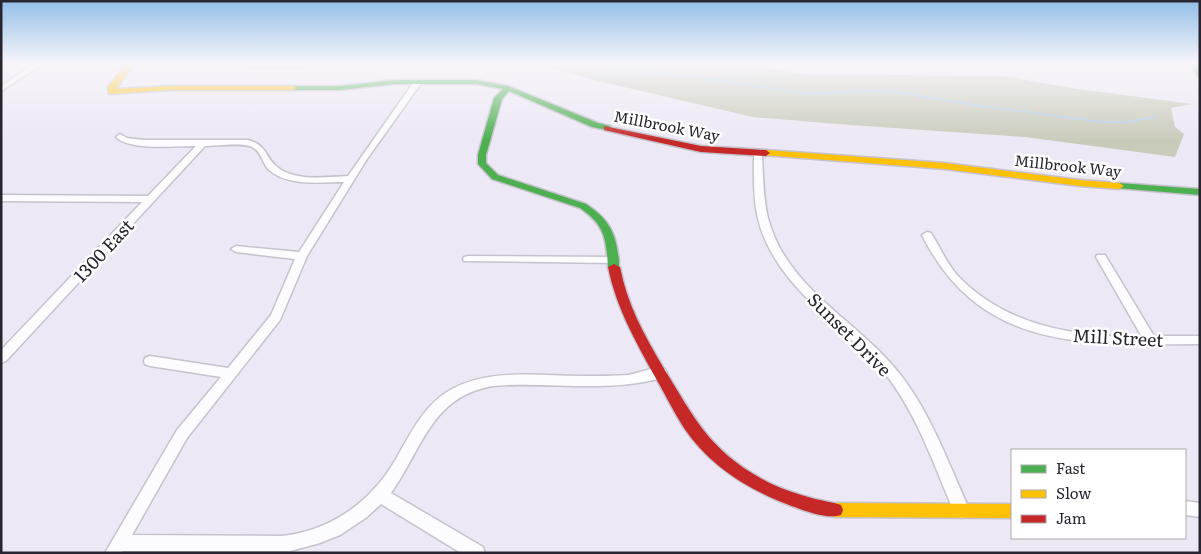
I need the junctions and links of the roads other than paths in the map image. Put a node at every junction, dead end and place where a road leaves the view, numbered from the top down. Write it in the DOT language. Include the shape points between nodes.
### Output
graph roads {
  1 [pos="111,89"];
  2 [pos="158,89"];
  3 [pos="413,89"];
  4 [pos="507,89"];
  5 [pos="510,89"];
  6 [pos="120,137"];
  7 [pos="204,142"];
  8 [pos="758,154"];
  9 [pos="350,180"];
  10 [pos="1200,192"];
  11 [pos="1,198"];
  12 [pos="152,199"];
  13 [pos="926,235"];
  14 [pos="236,249"];
  15 [pos="302,256"];
  16 [pos="1101,257"];
  17 [pos="468,259"];
  18 [pos="613,260"];
  19 [pos="1150,340"];
  20 [pos="1200,340"];
  21 [pos="1,358"];
  22 [pos="150,361"];
  23 [pos="230,373"];
  24 [pos="660,373"];
  25 [pos="380,495"];
  26 [pos="1186,508"];
  27 [pos="1200,510"];
  28 [pos="962,511"];
  29 [pos="1011,511"];
  30 [pos="116,548"];
  31 [pos="476,553"];
  1 -- 2 [label="street, Millbrook Way" via="112,92"];
  3 -- 9 [label="street"];
  4 -- 18 [label="street" via="498,98 482,164 495,177 568,200 595,213 610,231"];
  5 -- 8 [label="street, Millbrook Way" via="602,127 677,145"];
  6 -- 7 [label="street" via="144,142"];
  7 -- 9 [label="street" via="254,144 262,148 270,166 283,174"];
  7 -- 12 [label="street, 1300 East"];
  8 -- 10 [label="street, Millbrook Way" via="945,166 1080,183"];
  8 -- 28 [label="street, Sunset Drive" via="762,213 774,248 816,302 870,349 895,378 913,407"];
  9 -- 15 [label="street"];
  11 -- 12 [label="street"];
  12 -- 21 [label="street, 1300 East"];
  13 -- 19 [label="street, Mill Street" via="962,286 1004,314 1038,328 1074,337"];
  14 -- 15 [label="street"];
  15 -- 23 [label="street" via="276,317"];
  16 -- 19 [label="street"];
  17 -- 18 [label="street"];
  18 -- 24 [label="street" via="627,312"];
  19 -- 20 [label="street, Mill Street"];
  22 -- 23 [label="street"];
  23 -- 30 [label="street" via="182,434"];
  24 -- 25 [label="street" via="634,380 508,380 472,386 444,402 420,426"];
  24 -- 28 [label="street" via="701,440 731,468 770,490 796,501 836,510"];
  25 -- 30 [label="street" via="342,524 290,543"];
  25 -- 31 [label="street"];
  26 -- 27 [label="street"];
  28 -- 29 [label="street"];
}
